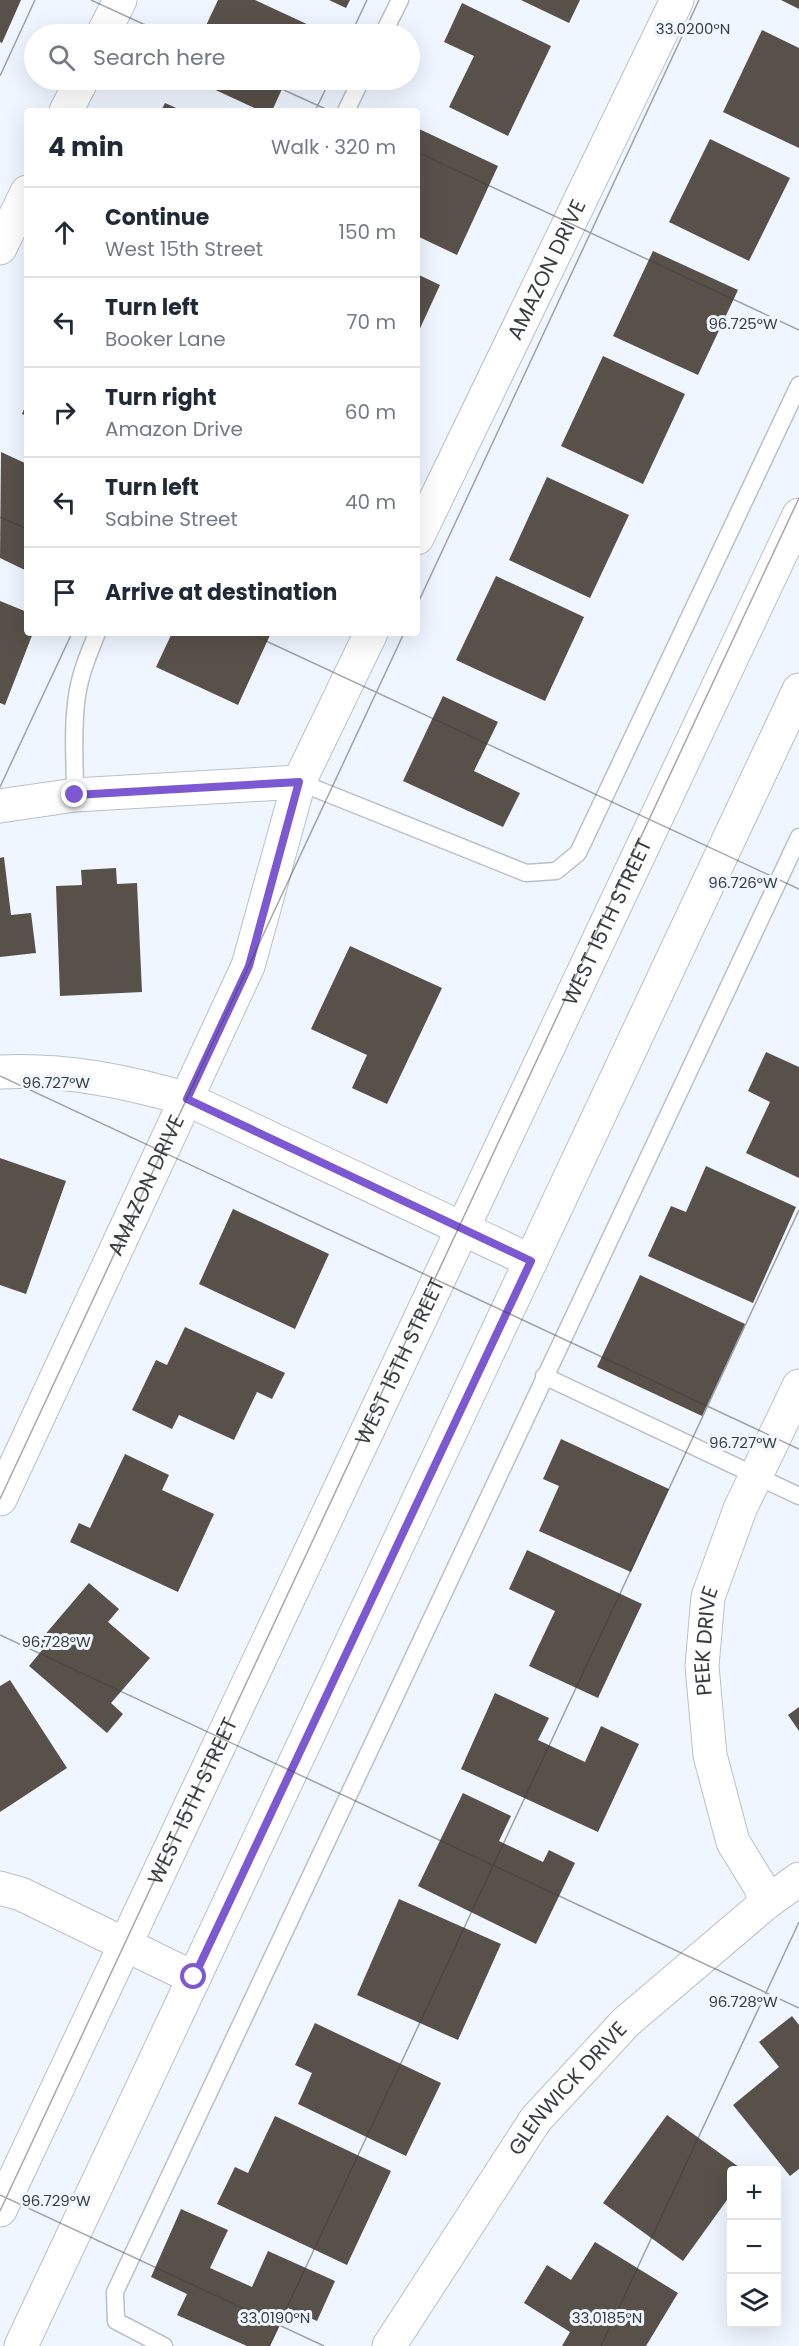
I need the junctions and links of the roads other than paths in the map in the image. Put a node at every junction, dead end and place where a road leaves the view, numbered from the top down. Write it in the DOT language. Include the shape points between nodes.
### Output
graph roads {
  1 [pos="120,0"];
  2 [pos="400,0"];
  3 [pos="677,0"];
  4 [pos="109,24"];
  5 [pos="388,24"];
  6 [pos="77,90"];
  7 [pos="356,90"];
  8 [pos="68,108"];
  9 [pos="347,108"];
  10 [pos="24,198"];
  11 [pos="0,248"];
  12 [pos="799,385"];
  13 [pos="799,515"];
  14 [pos="420,532"];
  15 [pos="96,636"];
  16 [pos="370,636"];
  17 [pos="799,690"];
  18 [pos="299,782"];
  19 [pos="75,795"];
  20 [pos="0,806"];
  21 [pos="799,837"];
  22 [pos="0,1072"];
  23 [pos="187,1099"];
  24 [pos="463,1229"];
  25 [pos="531,1261"];
  26 [pos="544,1376"];
  27 [pos="799,1386"];
  28 [pos="755,1477"];
  29 [pos="799,1496"];
  30 [pos="0,1499"];
  31 [pos="799,1879"];
  32 [pos="0,1888"];
  33 [pos="766,1903"];
  34 [pos="124,1943"];
  35 [pos="194,1977"];
  36 [pos="0,2210"];
  37 [pos="21,2346"];
  38 [pos="164,2346"];
  39 [pos="389,2346"];
  1 -- 4 [label="street"];
  2 -- 5 [label="lane"];
  3 -- 14 [label="street, AMAZON DRIVE"];
  6 -- 8 [label="street"];
  7 -- 9 [label="lane"];
  10 -- 11 [label="street"];
  12 -- 18 [label="lane" via="578,853 556,871 526,873"];
  13 -- 24 [label="street, WEST 15TH STREET"];
  15 -- 19 [label="lane" via="74,716"];
  16 -- 18 [label="street, AMAZON DRIVE"];
  17 -- 25 [label="street"];
  18 -- 19 [label="street"];
  18 -- 23 [label="street, AMAZON DRIVE" via="249,966"];
  19 -- 20 [label="street"];
  21 -- 26 [label="lane"];
  22 -- 23 [label="street" via="100,1077"];
  23 -- 24 [label="street"];
  23 -- 30 [label="street, AMAZON DRIVE"];
  24 -- 25 [label="street"];
  24 -- 34 [label="street, WEST 15TH STREET"];
  25 -- 35 [label="street"];
  26 -- 28 [label="lane"];
  26 -- 38 [label="lane" via="115,2292 116,2321"];
  27 -- 28 [label="street, PEEK DRIVE"];
  28 -- 29 [label="lane"];
  28 -- 33 [label="street, PEEK DRIVE" via="708,1597 702,1666 710,1755 732,1842 760,1886"];
  31 -- 33 [label="street, GLENWICK DRIVE"];
  32 -- 34 [label="street" via="21,1894"];
  33 -- 39 [label="street, GLENWICK DRIVE" via="626,2022 536,2119"];
  34 -- 35 [label="street"];
  34 -- 36 [label="street, WEST 15TH STREET"];
  35 -- 37 [label="street"];
}
